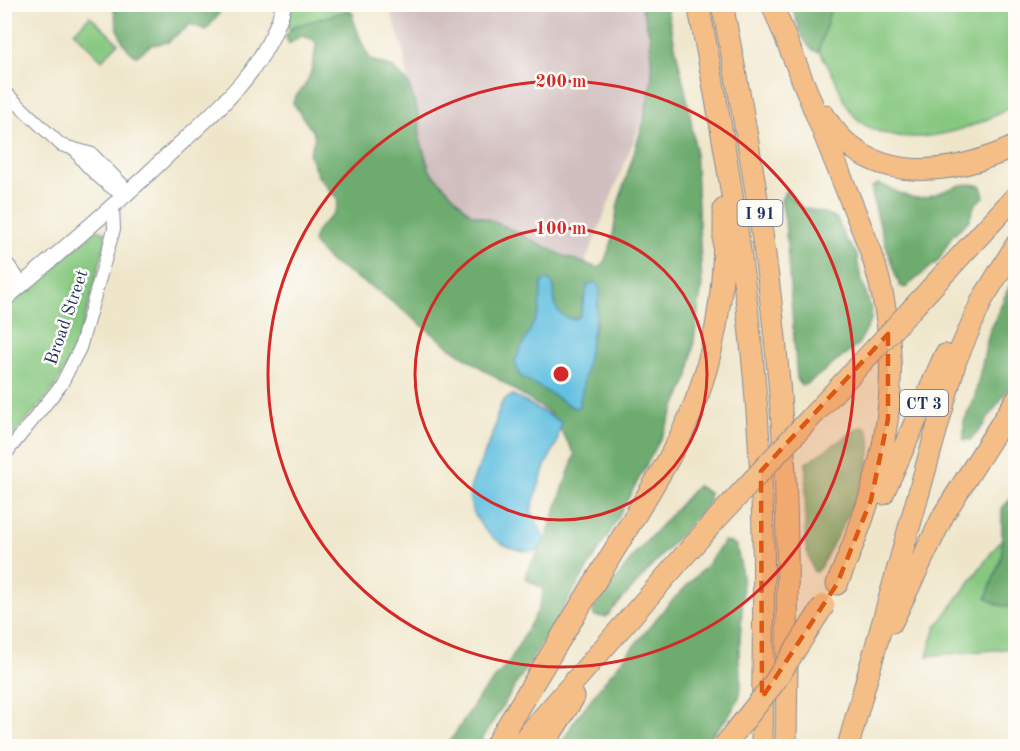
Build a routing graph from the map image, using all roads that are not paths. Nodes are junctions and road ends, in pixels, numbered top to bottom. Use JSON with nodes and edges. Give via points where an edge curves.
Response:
{"nodes":[{"id":1,"x":284,"y":4,"type":"edge"},
{"id":2,"x":698,"y":4,"type":"edge"},
{"id":3,"x":722,"y":4,"type":"edge"},
{"id":4,"x":772,"y":4,"type":"edge"},
{"id":5,"x":804,"y":80,"type":"junction"},
{"id":6,"x":4,"y":91,"type":"edge"},
{"id":7,"x":1016,"y":146,"type":"edge"},
{"id":8,"x":726,"y":154,"type":"junction"},
{"id":9,"x":126,"y":195,"type":"junction"},
{"id":10,"x":1016,"y":196,"type":"edge"},
{"id":11,"x":113,"y":207,"type":"junction"},
{"id":12,"x":1016,"y":226,"type":"edge"},
{"id":13,"x":1016,"y":244,"type":"edge"},
{"id":14,"x":4,"y":259,"type":"edge"},
{"id":15,"x":4,"y":276,"type":"edge"},
{"id":16,"x":20,"y":286,"type":"junction"},
{"id":17,"x":4,"y":300,"type":"edge"},
{"id":18,"x":1016,"y":400,"type":"edge"},
{"id":19,"x":4,"y":456,"type":"edge"},
{"id":20,"x":837,"y":584,"type":"junction"},
{"id":21,"x":610,"y":641,"type":"junction"},
{"id":22,"x":859,"y":704,"type":"junction"},
{"id":23,"x":495,"y":747,"type":"edge"},
{"id":24,"x":518,"y":747,"type":"edge"},
{"id":25,"x":543,"y":747,"type":"edge"},
{"id":26,"x":724,"y":747,"type":"edge"},
{"id":27,"x":762,"y":747,"type":"edge"},
{"id":28,"x":786,"y":747,"type":"edge"},
{"id":29,"x":848,"y":747,"type":"edge"}],
"edges":[{"from":1,"to":9,"type":"street","name":"Broad Street","via":[[268,45],[243,82]]},
{"from":2,"to":8,"type":"highway","number":"I 91"},
{"from":3,"to":28,"type":"highway","number":"I 91","via":[[759,204],[778,370],[787,522]]},
{"from":4,"to":5,"type":"highway"},
{"from":5,"to":7,"type":"highway","via":[[827,122],[839,135],[861,154],[884,165],[914,170],[949,168]]},
{"from":5,"to":20,"type":"highway","via":[[874,260],[889,342],[889,408],[879,469],[871,500]]},
{"from":6,"to":9,"type":"street","via":[[53,139],[78,152],[92,154],[122,184]]},
{"from":8,"to":23,"type":"highway","via":[[722,293],[695,403],[663,469]]},
{"from":8,"to":27,"type":"highway","number":"I 91","via":[[748,301],[760,461]]},
{"from":9,"to":11,"type":"street","name":"Broad Street"},
{"from":10,"to":21,"type":"highway","bridge":true,"via":[[711,525]]},
{"from":11,"to":16,"type":"street","name":"Broad Street"},
{"from":11,"to":19,"type":"street","name":"Broad Street","via":[[113,237],[80,348],[61,385]]},
{"from":12,"to":20,"type":"highway","number":"CT 3","via":[[963,317],[881,499]]},
{"from":13,"to":22,"type":"highway","via":[[982,300],[959,350]]},
{"from":14,"to":16,"type":"street"},
{"from":15,"to":16,"type":"street"},
{"from":16,"to":17,"type":"street","name":"Broad Street"},
{"from":18,"to":22,"type":"highway","via":[[924,552]]},
{"from":20,"to":26,"type":"highway","number":"CT 3","bridge":true,"via":[[774,683]]},
{"from":21,"to":24,"type":"highway"},
{"from":21,"to":25,"type":"highway"},
{"from":22,"to":29,"type":"highway"}]}
